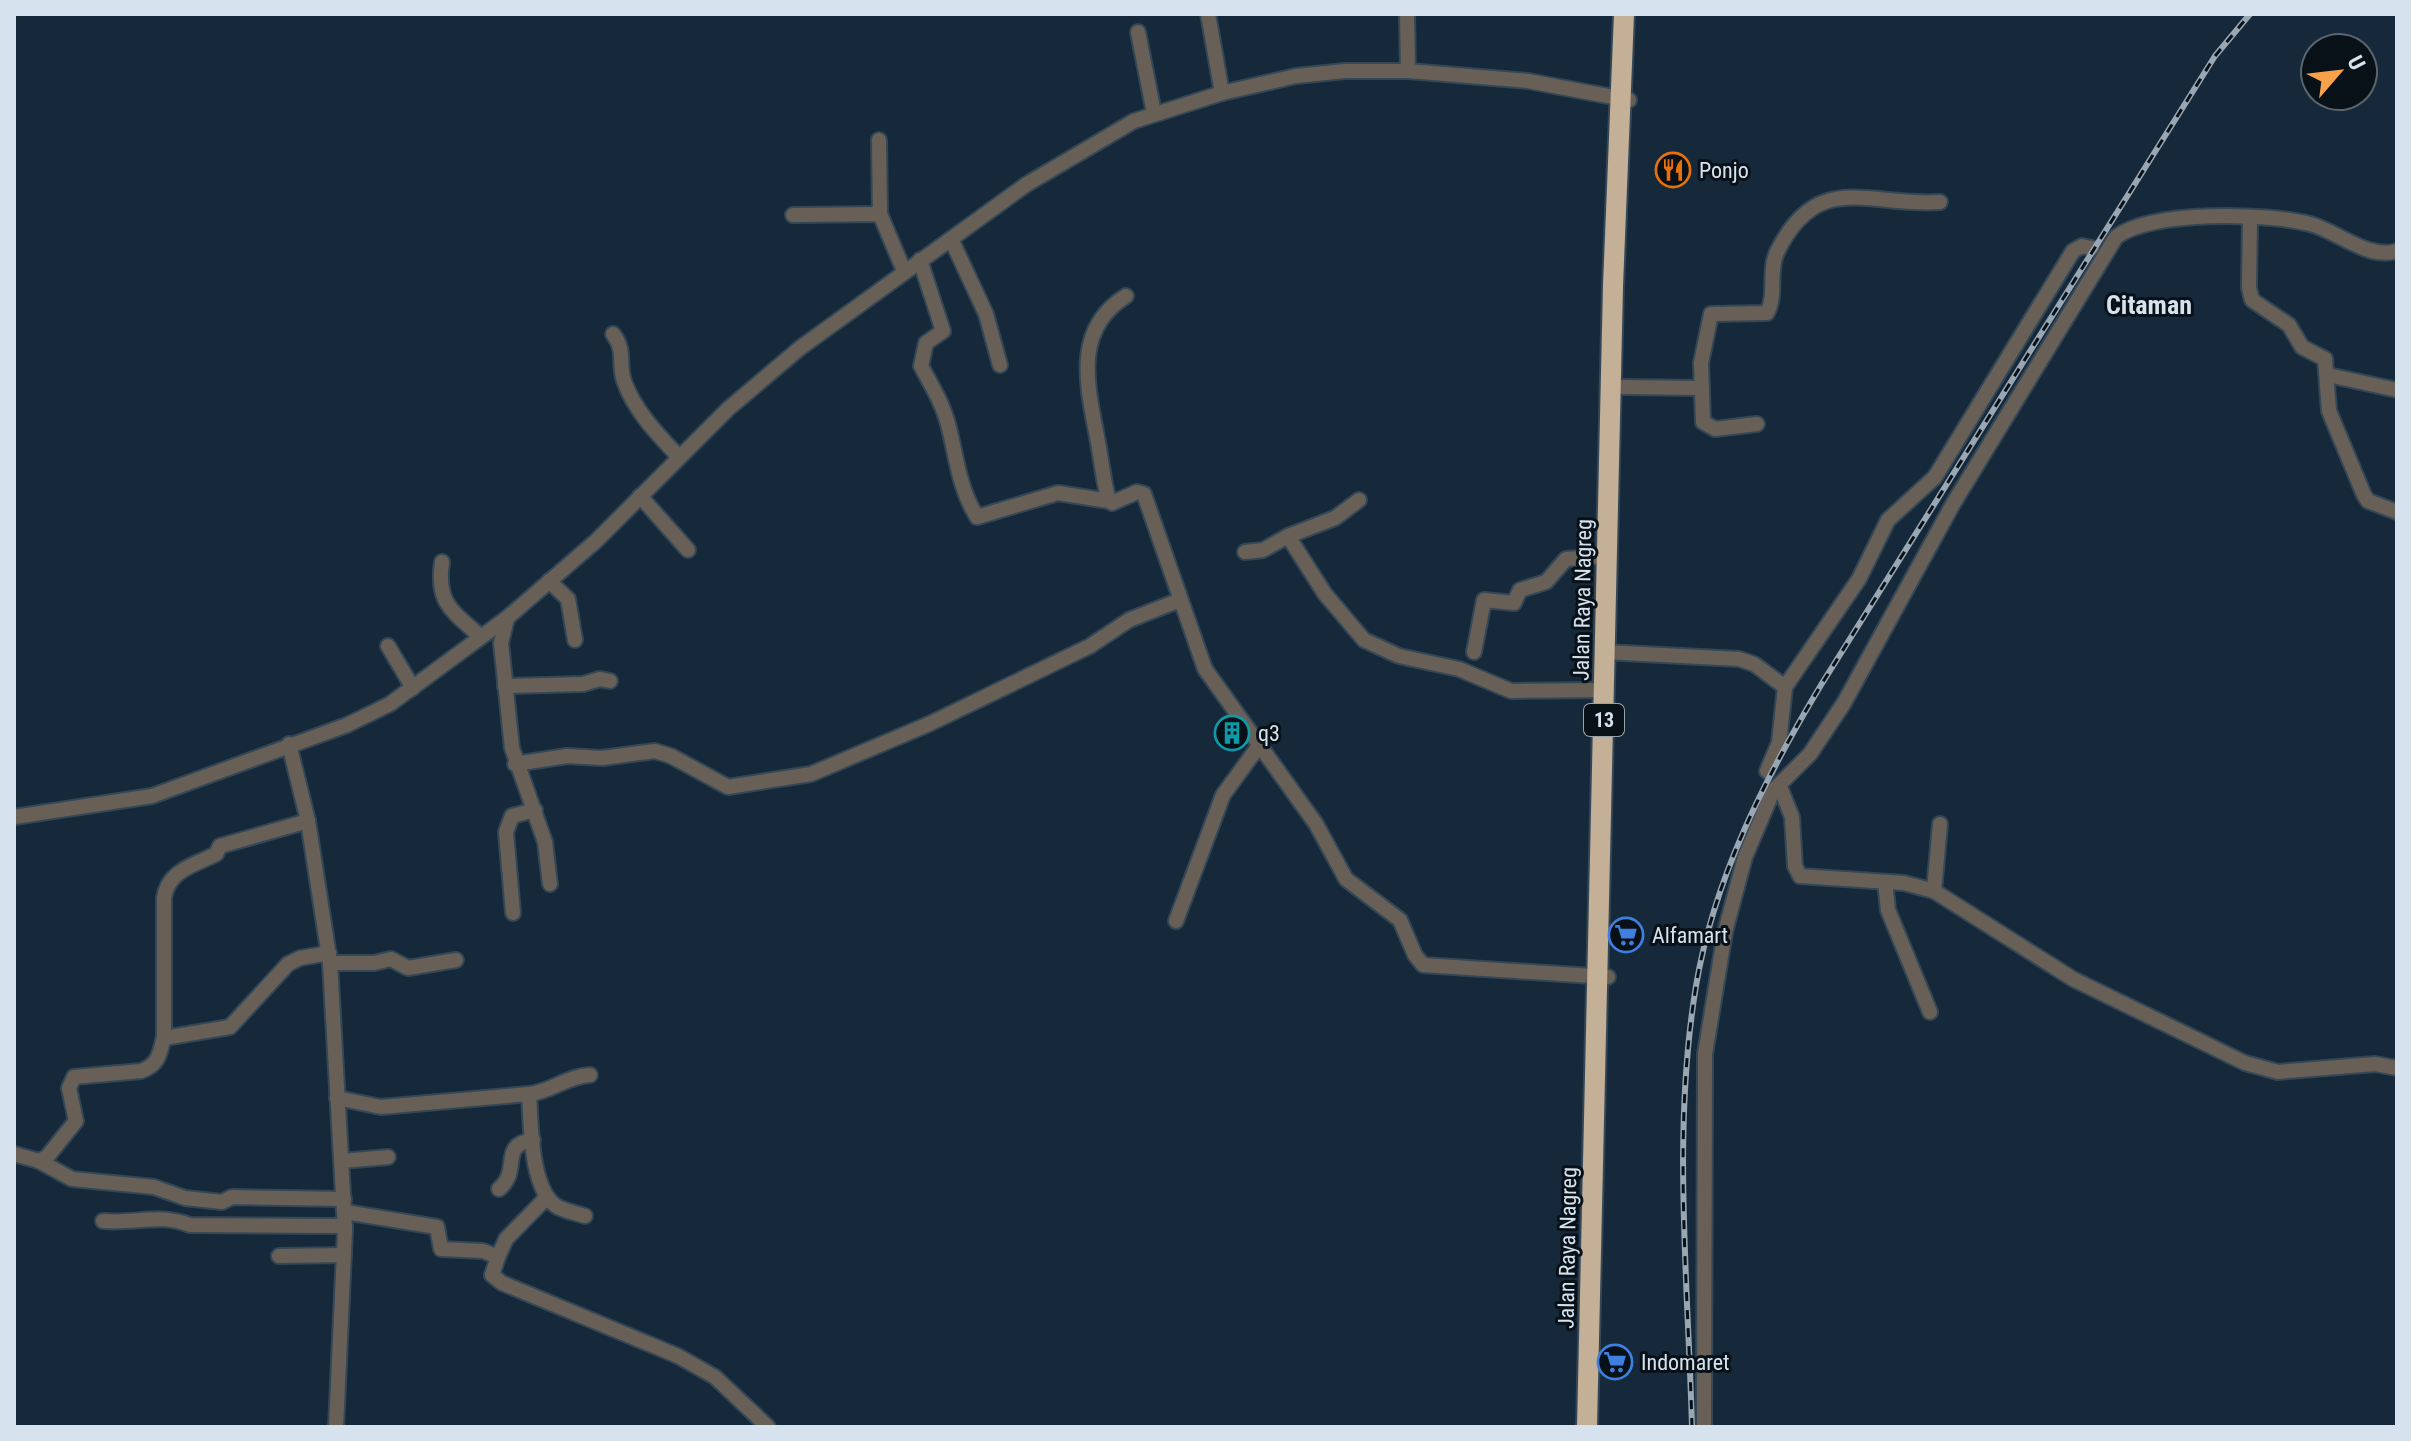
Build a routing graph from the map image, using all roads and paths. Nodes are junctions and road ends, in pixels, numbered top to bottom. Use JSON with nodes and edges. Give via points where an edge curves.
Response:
{"nodes":[{"id":1,"x":1208,"y":14,"type":"edge"},
{"id":2,"x":1407,"y":14,"type":"edge"},
{"id":3,"x":1624,"y":14,"type":"edge"},
{"id":4,"x":1635,"y":14,"type":"edge"},
{"id":5,"x":1138,"y":32,"type":"dead end"},
{"id":6,"x":1408,"y":71,"type":"junction"},
{"id":7,"x":1222,"y":93,"type":"junction"},
{"id":8,"x":1624,"y":99,"type":"junction"},
{"id":9,"x":1154,"y":113,"type":"junction"},
{"id":10,"x":879,"y":140,"type":"dead end"},
{"id":11,"x":1940,"y":202,"type":"dead end"},
{"id":12,"x":880,"y":214,"type":"junction"},
{"id":13,"x":793,"y":215,"type":"dead end"},
{"id":14,"x":2246,"y":217,"type":"junction"},
{"id":15,"x":951,"y":239,"type":"junction"},
{"id":16,"x":2103,"y":249,"type":"junction"},
{"id":17,"x":2397,"y":251,"type":"edge"},
{"id":18,"x":920,"y":260,"type":"junction"},
{"id":19,"x":904,"y":271,"type":"junction"},
{"id":20,"x":1126,"y":296,"type":"dead end"},
{"id":21,"x":613,"y":334,"type":"dead end"},
{"id":22,"x":1000,"y":365,"type":"dead end"},
{"id":23,"x":2328,"y":375,"type":"junction"},
{"id":24,"x":1621,"y":387,"type":"junction"},
{"id":25,"x":1699,"y":388,"type":"junction"},
{"id":26,"x":2397,"y":390,"type":"edge"},
{"id":27,"x":1757,"y":424,"type":"dead end"},
{"id":28,"x":679,"y":457,"type":"junction"},
{"id":29,"x":640,"y":496,"type":"junction"},
{"id":30,"x":1359,"y":500,"type":"dead end"},
{"id":31,"x":1109,"y":501,"type":"junction"},
{"id":32,"x":2397,"y":512,"type":"edge"},
{"id":33,"x":1288,"y":536,"type":"junction"},
{"id":34,"x":688,"y":550,"type":"dead end"},
{"id":35,"x":1245,"y":552,"type":"dead end"},
{"id":36,"x":1607,"y":556,"type":"junction"},
{"id":37,"x":442,"y":562,"type":"dead end"},
{"id":38,"x":549,"y":581,"type":"junction"},
{"id":39,"x":1180,"y":600,"type":"junction"},
{"id":40,"x":507,"y":618,"type":"junction"},
{"id":41,"x":480,"y":636,"type":"junction"},
{"id":42,"x":575,"y":640,"type":"dead end"},
{"id":43,"x":388,"y":646,"type":"dead end"},
{"id":44,"x":1474,"y":652,"type":"dead end"},
{"id":45,"x":1610,"y":652,"type":"junction"},
{"id":46,"x":610,"y":681,"type":"dead end"},
{"id":47,"x":505,"y":686,"type":"junction"},
{"id":48,"x":1785,"y":687,"type":"junction"},
{"id":49,"x":413,"y":688,"type":"junction"},
{"id":50,"x":1605,"y":690,"type":"junction"},
{"id":51,"x":1261,"y":743,"type":"junction"},
{"id":52,"x":289,"y":744,"type":"junction"},
{"id":53,"x":515,"y":764,"type":"junction"},
{"id":54,"x":1767,"y":771,"type":"dead end"},
{"id":55,"x":1780,"y":787,"type":"junction"},
{"id":56,"x":535,"y":810,"type":"junction"},
{"id":57,"x":14,"y":817,"type":"edge"},
{"id":58,"x":308,"y":821,"type":"junction"},
{"id":59,"x":1940,"y":824,"type":"dead end"},
{"id":60,"x":1885,"y":882,"type":"junction"},
{"id":61,"x":550,"y":884,"type":"dead end"},
{"id":62,"x":1934,"y":891,"type":"junction"},
{"id":63,"x":513,"y":913,"type":"dead end"},
{"id":64,"x":1176,"y":921,"type":"dead end"},
{"id":65,"x":329,"y":958,"type":"junction"},
{"id":66,"x":456,"y":960,"type":"dead end"},
{"id":67,"x":1602,"y":977,"type":"junction"},
{"id":68,"x":1930,"y":1012,"type":"dead end"},
{"id":69,"x":164,"y":1038,"type":"junction"},
{"id":70,"x":2396,"y":1066,"type":"edge"},
{"id":71,"x":590,"y":1075,"type":"dead end"},
{"id":72,"x":529,"y":1094,"type":"junction"},
{"id":73,"x":337,"y":1098,"type":"junction"},
{"id":74,"x":533,"y":1140,"type":"junction"},
{"id":75,"x":14,"y":1154,"type":"edge"},
{"id":76,"x":388,"y":1157,"type":"dead end"},
{"id":77,"x":39,"y":1161,"type":"junction"},
{"id":78,"x":342,"y":1161,"type":"junction"},
{"id":79,"x":499,"y":1189,"type":"dead end"},
{"id":80,"x":547,"y":1197,"type":"junction"},
{"id":81,"x":345,"y":1212,"type":"junction"},
{"id":82,"x":585,"y":1216,"type":"dead end"},
{"id":83,"x":103,"y":1221,"type":"dead end"},
{"id":84,"x":344,"y":1255,"type":"junction"},
{"id":85,"x":279,"y":1256,"type":"dead end"},
{"id":86,"x":498,"y":1257,"type":"junction"},
{"id":87,"x":336,"y":1427,"type":"edge"},
{"id":88,"x":768,"y":1427,"type":"edge"},
{"id":89,"x":1587,"y":1427,"type":"edge"},
{"id":90,"x":1599,"y":1427,"type":"edge"},
{"id":91,"x":1704,"y":1427,"type":"edge"}],
"edges":[{"from":1,"to":7,"type":"street"},
{"from":2,"to":6,"type":"street"},
{"from":3,"to":8,"type":"highway","name":"Jalan Raya Nagreg","number":"13"},
{"from":4,"to":8,"type":"highway","name":"Jalan Raya Nagreg","number":"13"},
{"from":5,"to":9,"type":"street"},
{"from":6,"to":7,"type":"street","via":[[1326,72]]},
{"from":6,"to":8,"type":"street","via":[[1528,81]]},
{"from":7,"to":9,"type":"street"},
{"from":8,"to":24,"type":"highway","name":"Jalan Raya Nagreg","number":"13"},
{"from":8,"to":36,"type":"highway","name":"Jalan Raya Nagreg","number":"13"},
{"from":9,"to":15,"type":"street","via":[[1047,171]]},
{"from":10,"to":12,"type":"street"},
{"from":11,"to":25,"type":"street","via":[[1842,198],[1808,208],[1776,255],[1768,311],[1711,314]]},
{"from":12,"to":13,"type":"street"},
{"from":12,"to":19,"type":"street"},
{"from":14,"to":16,"type":"street","via":[[2185,217],[2126,231]]},
{"from":14,"to":17,"type":"street","via":[[2312,224],[2359,245]]},
{"from":14,"to":23,"type":"street","via":[[2252,300],[2289,325],[2302,347],[2325,359]]},
{"from":15,"to":18,"type":"street"},
{"from":15,"to":22,"type":"street","via":[[986,314]]},
{"from":16,"to":48,"type":"street","via":[[2082,246],[2073,251],[1935,477],[1888,520],[1859,579]]},
{"from":16,"to":55,"type":"street","via":[[1844,703]]},
{"from":18,"to":19,"type":"street"},
{"from":18,"to":31,"type":"street","via":[[943,331],[926,343],[921,366],[948,422],[960,485],[977,517],[1058,493]]},
{"from":19,"to":28,"type":"street","via":[[780,364]]},
{"from":20,"to":31,"type":"street","via":[[1106,310],[1093,332],[1088,372],[1087,392]]},
{"from":21,"to":28,"type":"street","via":[[622,348],[623,379],[630,393],[653,430]]},
{"from":23,"to":26,"type":"street"},
{"from":23,"to":32,"type":"street","via":[[2329,411],[2364,495]]},
{"from":24,"to":25,"type":"street"},
{"from":24,"to":45,"type":"highway","name":"Jalan Raya Nagreg","number":"13"},
{"from":25,"to":27,"type":"street","via":[[1706,426]]},
{"from":28,"to":29,"type":"street"},
{"from":29,"to":34,"type":"street"},
{"from":29,"to":38,"type":"street"},
{"from":30,"to":33,"type":"street","via":[[1335,518]]},
{"from":31,"to":39,"type":"street","via":[[1144,494]]},
{"from":33,"to":35,"type":"street","via":[[1263,550]]},
{"from":33,"to":50,"type":"street","via":[[1325,594],[1355,632],[1373,644],[1399,656],[1459,669],[1511,691]]},
{"from":36,"to":44,"type":"street","via":[[1566,559],[1546,582],[1520,590],[1514,603],[1484,600]]},
{"from":36,"to":45,"type":"highway","name":"Jalan Raya Nagreg","number":"13"},
{"from":37,"to":41,"type":"street","via":[[441,595]]},
{"from":38,"to":40,"type":"street"},
{"from":38,"to":42,"type":"street","via":[[568,599]]},
{"from":39,"to":51,"type":"street","via":[[1205,669]]},
{"from":39,"to":53,"type":"street","via":[[1129,620],[1090,646],[929,724],[811,774],[728,787],[655,751]]},
{"from":40,"to":41,"type":"street"},
{"from":40,"to":47,"type":"street","via":[[501,637]]},
{"from":41,"to":49,"type":"street"},
{"from":43,"to":49,"type":"street"},
{"from":45,"to":48,"type":"street","via":[[1739,659]]},
{"from":45,"to":50,"type":"highway","name":"Jalan Raya Nagreg","number":"13"},
{"from":45,"to":67,"type":"highway","name":"Jalan Raya Nagreg","number":"13"},
{"from":46,"to":47,"type":"street"},
{"from":47,"to":53,"type":"street"},
{"from":48,"to":54,"type":"street","via":[[1779,743]]},
{"from":49,"to":52,"type":"street","via":[[356,721]]},
{"from":50,"to":67,"type":"highway","name":"Jalan Raya Nagreg","number":"13"},
{"from":51,"to":64,"type":"street","via":[[1223,795]]},
{"from":51,"to":67,"type":"street","via":[[1346,879],[1400,920],[1423,965]]},
{"from":52,"to":57,"type":"street","via":[[152,796]]},
{"from":52,"to":58,"type":"street"},
{"from":53,"to":56,"type":"street"},
{"from":55,"to":60,"type":"street","via":[[1792,817],[1800,876]]},
{"from":55,"to":91,"type":"street","via":[[1773,791],[1744,864],[1725,932],[1705,1054]]},
{"from":56,"to":61,"type":"street"},
{"from":56,"to":63,"type":"street","via":[[512,816],[506,832]]},
{"from":58,"to":65,"type":"street"},
{"from":58,"to":69,"type":"street","via":[[220,846],[216,854],[170,881],[164,898]]},
{"from":59,"to":62,"type":"street"},
{"from":60,"to":62,"type":"street"},
{"from":60,"to":68,"type":"street","via":[[1888,910]]},
{"from":62,"to":70,"type":"street","via":[[2073,979],[2245,1063],[2278,1072]]},
{"from":65,"to":66,"type":"street","via":[[374,963],[391,959],[408,968]]},
{"from":65,"to":69,"type":"street","via":[[300,958],[288,964],[230,1027]]},
{"from":65,"to":73,"type":"street"},
{"from":67,"to":89,"type":"highway","name":"Jalan Raya Nagreg","number":"13"},
{"from":67,"to":90,"type":"highway","name":"Jalan Raya Nagreg","number":"13"},
{"from":69,"to":77,"type":"street","via":[[150,1068],[74,1077],[69,1088],[76,1121]]},
{"from":71,"to":72,"type":"street"},
{"from":72,"to":73,"type":"street","via":[[381,1107]]},
{"from":72,"to":74,"type":"street"},
{"from":73,"to":78,"type":"street"},
{"from":74,"to":79,"type":"street","via":[[513,1148],[511,1171]]},
{"from":74,"to":80,"type":"street","via":[[539,1182]]},
{"from":75,"to":77,"type":"street"},
{"from":76,"to":78,"type":"street"},
{"from":77,"to":81,"type":"street","via":[[72,1179],[154,1187],[185,1198],[222,1202],[232,1197]]},
{"from":78,"to":81,"type":"street"},
{"from":80,"to":82,"type":"street","via":[[558,1208]]},
{"from":80,"to":86,"type":"street","via":[[506,1239]]},
{"from":81,"to":83,"type":"street","via":[[190,1225],[168,1217]]},
{"from":81,"to":84,"type":"street"},
{"from":81,"to":86,"type":"street","via":[[437,1227],[441,1249]]},
{"from":84,"to":85,"type":"street"},
{"from":84,"to":87,"type":"street"},
{"from":86,"to":88,"type":"street","via":[[492,1275],[502,1283],[678,1356],[715,1377]]}]}
